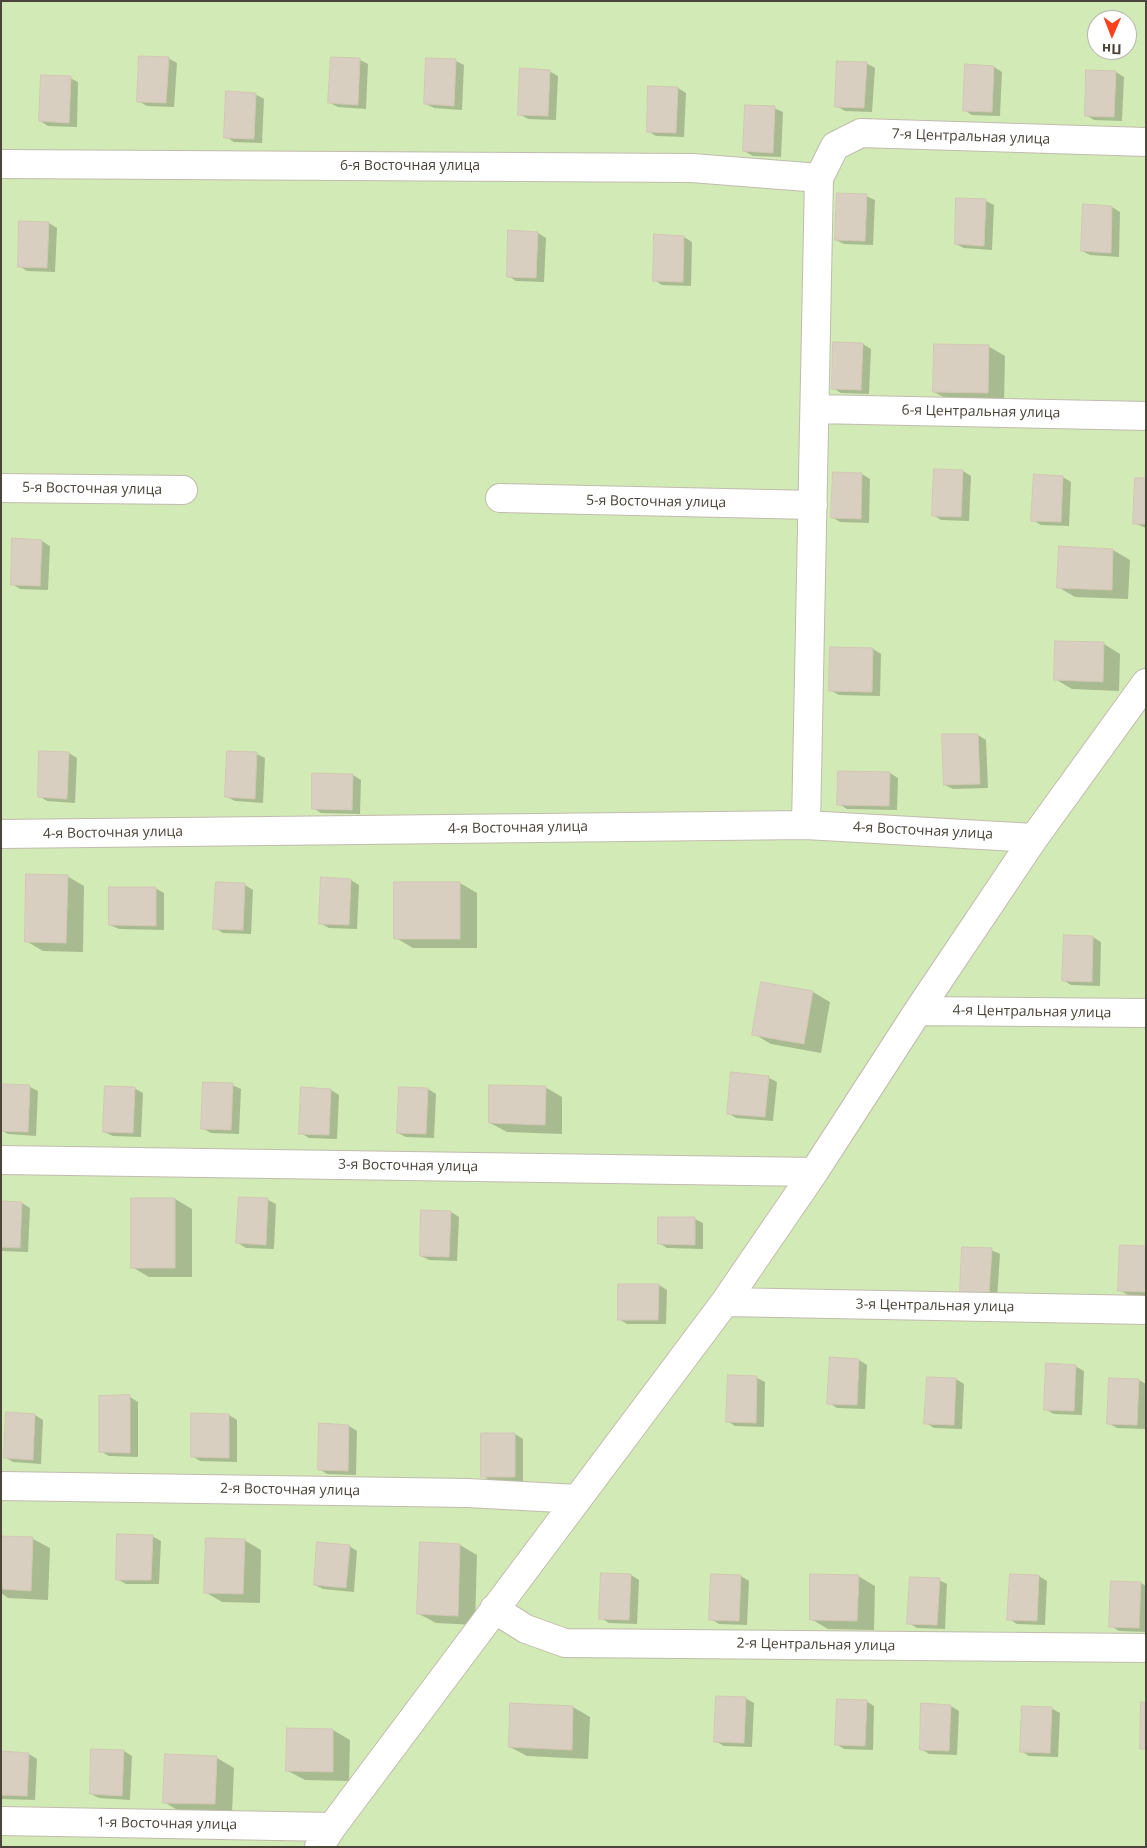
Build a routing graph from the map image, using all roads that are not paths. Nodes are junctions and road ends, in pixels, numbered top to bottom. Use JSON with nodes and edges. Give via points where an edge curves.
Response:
{"nodes":[{"id":1,"x":1146,"y":142,"type":"edge"},
{"id":2,"x":1,"y":164,"type":"edge"},
{"id":3,"x":819,"y":178,"type":"junction"},
{"id":4,"x":815,"y":409,"type":"junction"},
{"id":5,"x":1146,"y":416,"type":"edge"},
{"id":6,"x":1,"y":488,"type":"edge"},
{"id":7,"x":183,"y":490,"type":"dead end"},
{"id":8,"x":500,"y":498,"type":"dead end"},
{"id":9,"x":813,"y":505,"type":"junction"},
{"id":10,"x":1146,"y":683,"type":"edge"},
{"id":11,"x":806,"y":824,"type":"junction"},
{"id":12,"x":1,"y":834,"type":"edge"},
{"id":13,"x":1034,"y":838,"type":"junction"},
{"id":14,"x":918,"y":1011,"type":"junction"},
{"id":15,"x":1146,"y":1013,"type":"edge"},
{"id":16,"x":1,"y":1160,"type":"edge"},
{"id":17,"x":814,"y":1172,"type":"junction"},
{"id":18,"x":725,"y":1302,"type":"junction"},
{"id":19,"x":1146,"y":1310,"type":"edge"},
{"id":20,"x":1,"y":1486,"type":"edge"},
{"id":21,"x":578,"y":1499,"type":"junction"},
{"id":22,"x":494,"y":1610,"type":"junction"},
{"id":23,"x":1146,"y":1648,"type":"edge"},
{"id":24,"x":1,"y":1821,"type":"edge"},
{"id":25,"x":326,"y":1837,"type":"edge"}],
"edges":[{"from":1,"to":3,"type":"street","name":"7-я Центральная улица","via":[[861,133],[835,146]]},
{"from":2,"to":3,"type":"street","name":"6-я Восточная улица","via":[[692,168]]},
{"from":3,"to":4,"type":"street"},
{"from":4,"to":5,"type":"street","name":"6-я Центральная улица"},
{"from":4,"to":9,"type":"street"},
{"from":6,"to":7,"type":"street","name":"5-я Восточная улица"},
{"from":8,"to":9,"type":"street","name":"5-я Восточная улица"},
{"from":9,"to":11,"type":"street"},
{"from":10,"to":13,"type":"street"},
{"from":11,"to":12,"type":"street","name":"4-я Восточная улица"},
{"from":11,"to":13,"type":"street","name":"4-я Восточная улица"},
{"from":13,"to":14,"type":"street"},
{"from":14,"to":15,"type":"street","name":"4-я Центральная улица"},
{"from":14,"to":17,"type":"street"},
{"from":16,"to":17,"type":"street","name":"3-я Восточная улица"},
{"from":17,"to":18,"type":"street"},
{"from":18,"to":19,"type":"street","name":"3-я Центральная улица"},
{"from":18,"to":21,"type":"street"},
{"from":20,"to":21,"type":"street","name":"2-я Восточная улица","via":[[468,1493]]},
{"from":21,"to":22,"type":"street"},
{"from":22,"to":23,"type":"street","name":"2-я Центральная улица","via":[[526,1629],[565,1643]]},
{"from":22,"to":25,"type":"street"},
{"from":24,"to":25,"type":"street","name":"1-я Восточная улица"}]}
